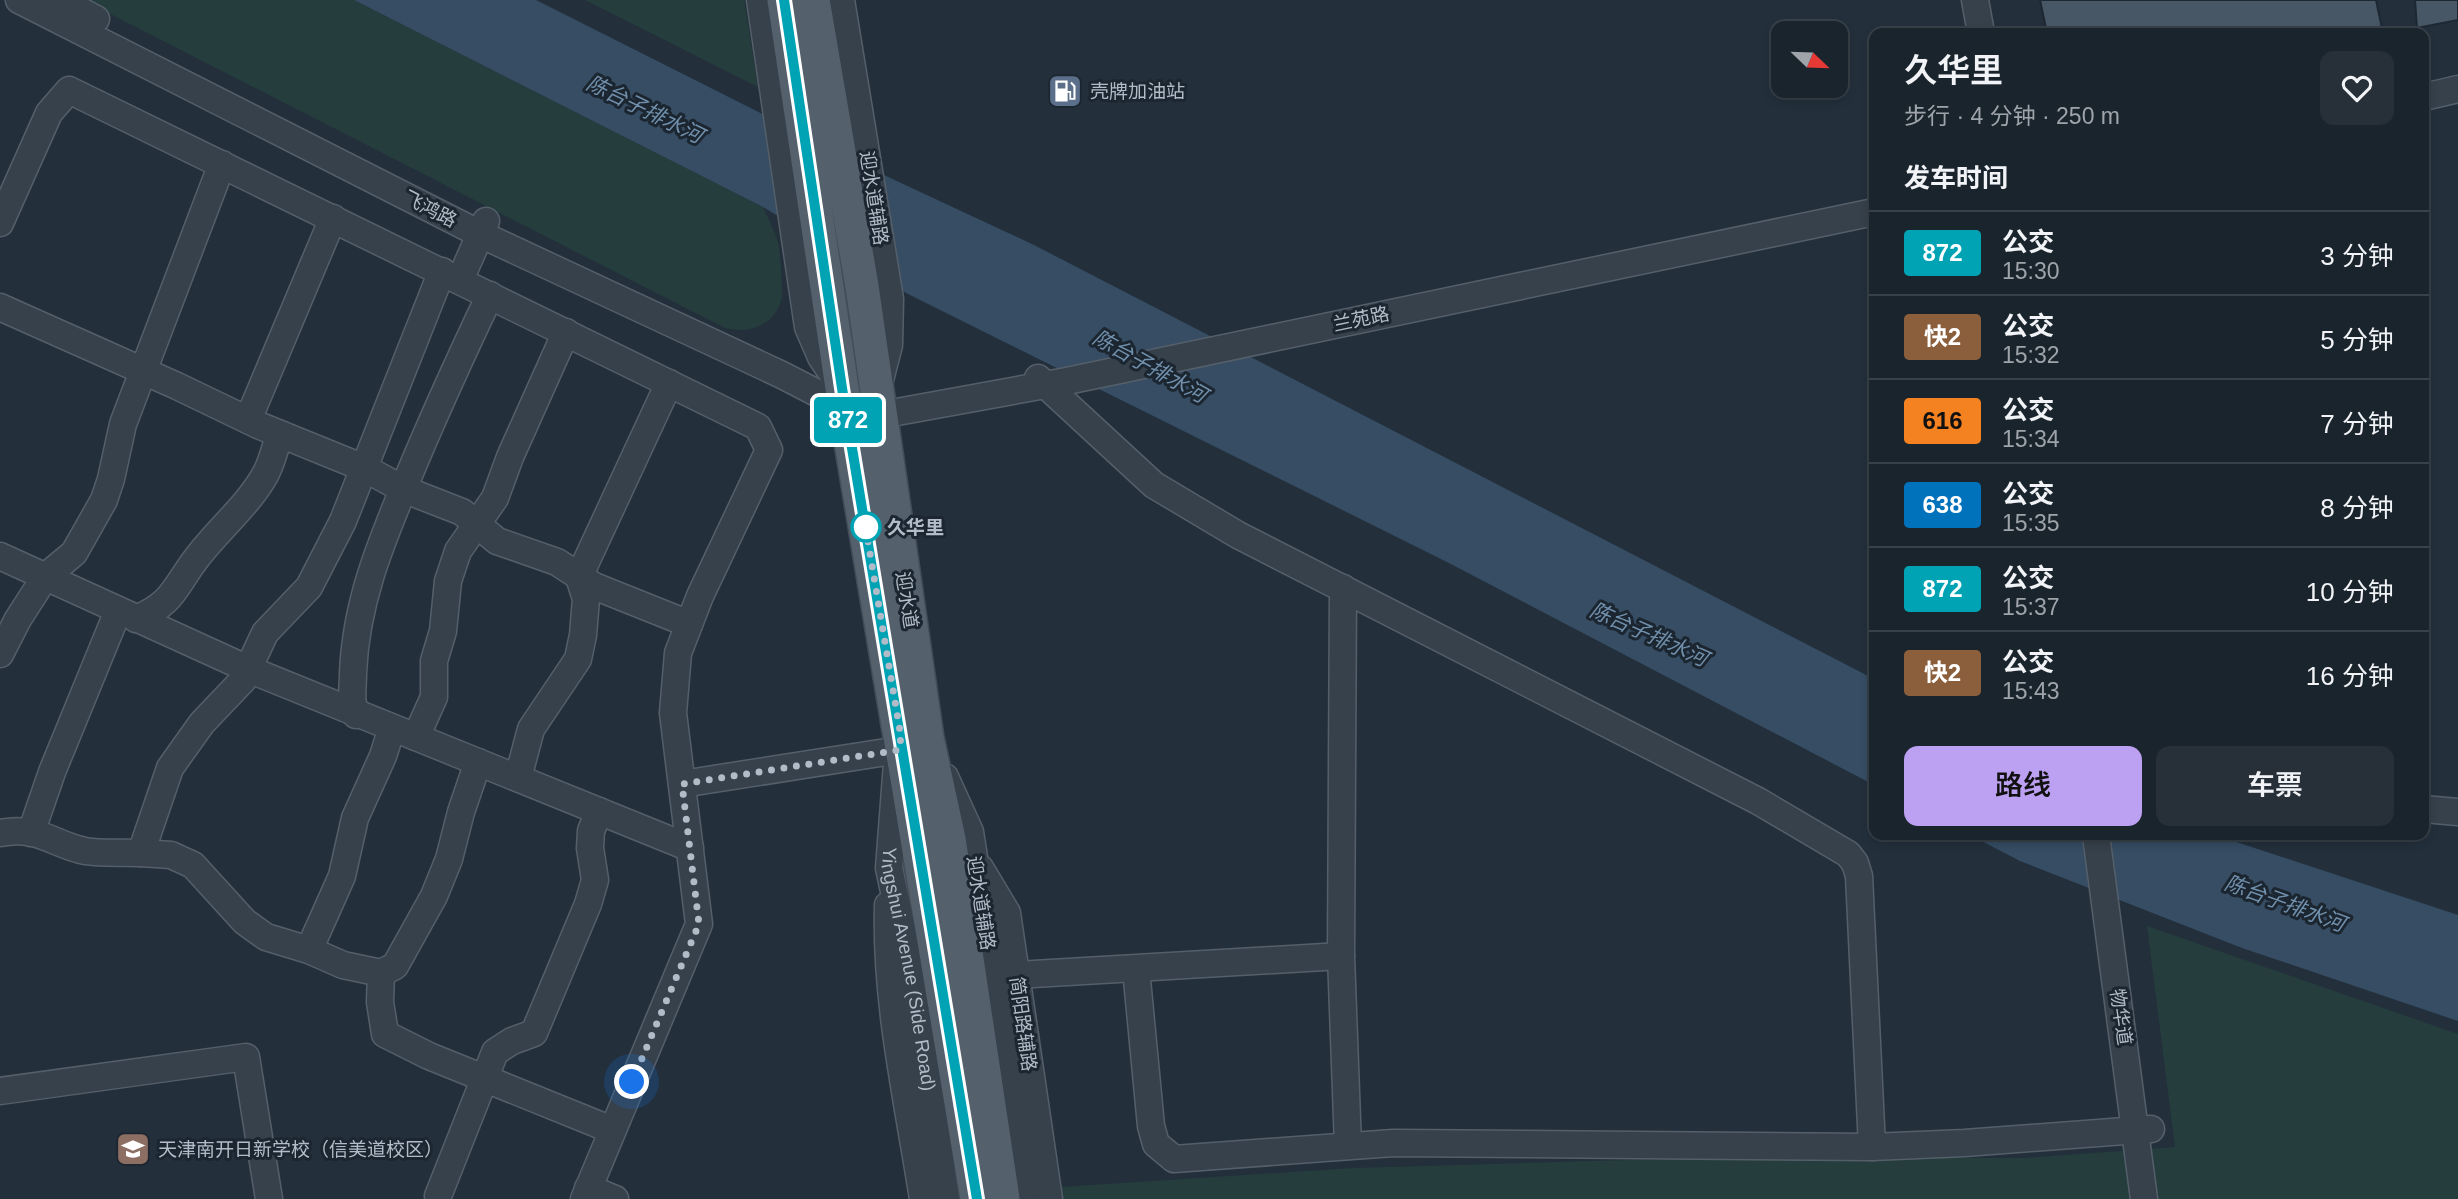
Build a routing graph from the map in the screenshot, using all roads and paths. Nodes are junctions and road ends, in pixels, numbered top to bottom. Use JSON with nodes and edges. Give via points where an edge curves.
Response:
{"nodes":[{"id":1,"x":19,"y":0,"type":"edge"},
{"id":2,"x":60,"y":0,"type":"edge"},
{"id":3,"x":760,"y":0,"type":"edge"},
{"id":4,"x":783,"y":0,"type":"edge"},
{"id":5,"x":813,"y":0,"type":"edge"},
{"id":6,"x":841,"y":0,"type":"edge"},
{"id":7,"x":1961,"y":0,"type":"edge"},
{"id":8,"x":1975,"y":0,"type":"edge"},
{"id":9,"x":1965,"y":28,"type":"edge"},
{"id":10,"x":1980,"y":28,"type":"edge"},
{"id":11,"x":2458,"y":81,"type":"edge"},
{"id":12,"x":2429,"y":87,"type":"edge"},
{"id":13,"x":2458,"y":89,"type":"edge"},
{"id":14,"x":2429,"y":96,"type":"edge"},
{"id":15,"x":789,"y":117,"type":"junction"},
{"id":16,"x":849,"y":135,"type":"junction"},
{"id":17,"x":222,"y":164,"type":"junction"},
{"id":18,"x":1869,"y":204,"type":"edge"},
{"id":19,"x":1869,"y":213,"type":"edge"},
{"id":20,"x":333,"y":218,"type":"junction"},
{"id":21,"x":0,"y":223,"type":"edge"},
{"id":22,"x":483,"y":227,"type":"junction"},
{"id":23,"x":451,"y":275,"type":"junction"},
{"id":24,"x":490,"y":295,"type":"junction"},
{"id":25,"x":0,"y":307,"type":"edge"},
{"id":26,"x":566,"y":332,"type":"junction"},
{"id":27,"x":1238,"y":340,"type":"junction"},
{"id":28,"x":143,"y":370,"type":"junction"},
{"id":29,"x":1050,"y":379,"type":"junction"},
{"id":30,"x":669,"y":383,"type":"junction"},
{"id":31,"x":861,"y":401,"type":"junction"},
{"id":32,"x":248,"y":421,"type":"junction"},
{"id":33,"x":280,"y":434,"type":"junction"},
{"id":34,"x":364,"y":468,"type":"junction"},
{"id":35,"x":403,"y":489,"type":"junction"},
{"id":36,"x":478,"y":524,"type":"junction"},
{"id":37,"x":0,"y":556,"type":"edge"},
{"id":38,"x":45,"y":577,"type":"junction"},
{"id":39,"x":579,"y":577,"type":"junction"},
{"id":40,"x":1343,"y":588,"type":"junction"},
{"id":41,"x":127,"y":615,"type":"junction"},
{"id":42,"x":689,"y":624,"type":"junction"},
{"id":43,"x":0,"y":654,"type":"edge"},
{"id":44,"x":248,"y":669,"type":"junction"},
{"id":45,"x":356,"y":715,"type":"junction"},
{"id":46,"x":392,"y":728,"type":"junction"},
{"id":47,"x":416,"y":737,"type":"junction"},
{"id":48,"x":909,"y":742,"type":"junction"},
{"id":49,"x":478,"y":762,"type":"junction"},
{"id":50,"x":518,"y":778,"type":"junction"},
{"id":51,"x":682,"y":784,"type":"junction"},
{"id":52,"x":2429,"y":799,"type":"edge"},
{"id":53,"x":2458,"y":802,"type":"edge"},
{"id":54,"x":2429,"y":809,"type":"edge"},
{"id":55,"x":599,"y":811,"type":"junction"},
{"id":56,"x":2458,"y":812,"type":"edge"},
{"id":57,"x":0,"y":833,"type":"edge"},
{"id":58,"x":31,"y":833,"type":"junction"},
{"id":59,"x":2097,"y":840,"type":"edge"},
{"id":60,"x":2112,"y":840,"type":"edge"},
{"id":61,"x":690,"y":848,"type":"junction"},
{"id":62,"x":141,"y":853,"type":"junction"},
{"id":63,"x":974,"y":858,"type":"junction"},
{"id":64,"x":889,"y":868,"type":"junction"},
{"id":65,"x":2115,"y":918,"type":"junction"},
{"id":66,"x":309,"y":950,"type":"junction"},
{"id":67,"x":1341,"y":956,"type":"junction"},
{"id":68,"x":1136,"y":969,"type":"junction"},
{"id":69,"x":381,"y":973,"type":"junction"},
{"id":70,"x":1016,"y":975,"type":"junction"},
{"id":71,"x":486,"y":1079,"type":"junction"},
{"id":72,"x":0,"y":1091,"type":"edge"},
{"id":73,"x":2144,"y":1129,"type":"junction"},
{"id":74,"x":612,"y":1130,"type":"junction"},
{"id":75,"x":1348,"y":1146,"type":"junction"},
{"id":76,"x":1872,"y":1147,"type":"junction"},
{"id":77,"x":586,"y":1194,"type":"edge"},
{"id":78,"x":438,"y":1196,"type":"dead end"},
{"id":79,"x":269,"y":1199,"type":"edge"},
{"id":80,"x":615,"y":1199,"type":"edge"},
{"id":81,"x":923,"y":1199,"type":"edge"},
{"id":82,"x":946,"y":1199,"type":"edge"},
{"id":83,"x":977,"y":1199,"type":"edge"},
{"id":84,"x":1003,"y":1199,"type":"edge"},
{"id":85,"x":1028,"y":1199,"type":"edge"},
{"id":86,"x":1049,"y":1199,"type":"edge"},
{"id":87,"x":2144,"y":1199,"type":"edge"},
{"id":88,"x":2160,"y":1199,"type":"edge"}],
"edges":[{"from":1,"to":22,"type":"street","name":"飞鸿路"},
{"from":2,"to":22,"type":"street","name":"飞鸿路"},
{"from":3,"to":15,"type":"street"},
{"from":4,"to":15,"type":"main road","name":"迎水道"},
{"from":5,"to":16,"type":"main road","name":"迎水道"},
{"from":6,"to":16,"type":"street","name":"迎水道辅路"},
{"from":7,"to":9,"type":"street"},
{"from":8,"to":10,"type":"street"},
{"from":11,"to":12,"type":"street"},
{"from":13,"to":14,"type":"street"},
{"from":15,"to":31,"type":"main road","name":"迎水道","via":[[812,265]]},
{"from":16,"to":31,"type":"main road","name":"迎水道","via":[[876,289]]},
{"from":17,"to":20,"type":"street"},
{"from":17,"to":21,"type":"street","via":[[69,90],[49,113]]},
{"from":17,"to":28,"type":"street"},
{"from":18,"to":27,"type":"street","name":"兰苑路"},
{"from":19,"to":27,"type":"street","name":"兰苑路"},
{"from":20,"to":23,"type":"street"},
{"from":20,"to":32,"type":"street"},
{"from":22,"to":23,"type":"street"},
{"from":22,"to":31,"type":"street","name":"飞鸿路"},
{"from":23,"to":24,"type":"street"},
{"from":23,"to":34,"type":"street"},
{"from":24,"to":26,"type":"street"},
{"from":24,"to":35,"type":"street"},
{"from":25,"to":28,"type":"street"},
{"from":26,"to":30,"type":"street"},
{"from":26,"to":36,"type":"street","via":[[495,498]]},
{"from":27,"to":29,"type":"street","name":"兰苑路"},
{"from":28,"to":32,"type":"street"},
{"from":28,"to":38,"type":"street","via":[[123,424],[104,500],[74,553]]},
{"from":29,"to":31,"type":"street","name":"兰苑路","via":[[950,404]]},
{"from":29,"to":40,"type":"street","via":[[1154,485],[1238,535]]},
{"from":30,"to":39,"type":"street"},
{"from":30,"to":42,"type":"street","via":[[758,427],[769,450]]},
{"from":31,"to":48,"type":"main road","name":"迎水道"},
{"from":32,"to":33,"type":"street"},
{"from":33,"to":34,"type":"street"},
{"from":33,"to":41,"type":"street","via":[[266,474],[198,555],[170,598],[153,612]]},
{"from":34,"to":35,"type":"street"},
{"from":34,"to":44,"type":"street","via":[[309,587],[265,632]]},
{"from":35,"to":36,"type":"street","via":[[462,512]]},
{"from":35,"to":45,"type":"street","via":[[361,605],[354,640],[352,705]]},
{"from":36,"to":39,"type":"street","via":[[497,541],[557,562]]},
{"from":36,"to":47,"type":"street","via":[[458,551],[448,581],[443,631],[434,661],[434,697]]},
{"from":37,"to":38,"type":"street"},
{"from":38,"to":41,"type":"street"},
{"from":38,"to":43,"type":"street"},
{"from":39,"to":42,"type":"street"},
{"from":39,"to":50,"type":"street","via":[[586,599],[578,659],[531,729]]},
{"from":40,"to":67,"type":"street"},
{"from":40,"to":76,"type":"street","via":[[1758,801],[1849,853],[1859,876]]},
{"from":41,"to":44,"type":"street"},
{"from":41,"to":58,"type":"street","via":[[52,772]]},
{"from":42,"to":51,"type":"street","via":[[678,653],[673,713]]},
{"from":44,"to":45,"type":"street"},
{"from":44,"to":62,"type":"street","via":[[170,768]]},
{"from":45,"to":46,"type":"street"},
{"from":46,"to":47,"type":"street"},
{"from":46,"to":66,"type":"street","via":[[355,818],[342,876]]},
{"from":47,"to":49,"type":"street"},
{"from":48,"to":51,"type":"street"},
{"from":48,"to":63,"type":"street","name":"迎水道辅路","via":[[970,832]]},
{"from":48,"to":64,"type":"street","name":"Yingshui Avenue (Side Road)"},
{"from":48,"to":83,"type":"main road","name":"迎水道"},
{"from":48,"to":84,"type":"main road","name":"迎水道","via":[[949,839]]},
{"from":49,"to":50,"type":"street"},
{"from":49,"to":69,"type":"street","via":[[434,896],[395,966]]},
{"from":50,"to":55,"type":"street"},
{"from":51,"to":61,"type":"street"},
{"from":52,"to":53,"type":"street"},
{"from":54,"to":56,"type":"street"},
{"from":55,"to":61,"type":"street"},
{"from":55,"to":71,"type":"street","via":[[591,831],[592,892],[542,1015],[534,1033],[495,1052]]},
{"from":57,"to":58,"type":"street"},
{"from":58,"to":62,"type":"street","via":[[85,851]]},
{"from":59,"to":65,"type":"street","name":"物华道"},
{"from":60,"to":65,"type":"street","name":"物华道"},
{"from":61,"to":74,"type":"street","via":[[699,924]]},
{"from":62,"to":66,"type":"street","via":[[172,855],[193,865],[245,922],[266,937]]},
{"from":63,"to":70,"type":"street","name":"简阳路辅路","via":[[1007,913]]},
{"from":63,"to":85,"type":"street","name":"迎水道辅路"},
{"from":64,"to":81,"type":"street","via":[[890,988]]},
{"from":64,"to":82,"type":"street","name":"Yingshui Avenue (Side Road)","via":[[914,981]]},
{"from":65,"to":73,"type":"street","name":"物华道"},
{"from":66,"to":69,"type":"street","via":[[343,965]]},
{"from":67,"to":68,"type":"street"},
{"from":67,"to":75,"type":"street"},
{"from":68,"to":70,"type":"street"},
{"from":68,"to":75,"type":"street","via":[[1156,1144],[1174,1159]]},
{"from":69,"to":71,"type":"street","via":[[385,1034]]},
{"from":70,"to":86,"type":"street","name":"简阳路辅路"},
{"from":71,"to":74,"type":"street"},
{"from":71,"to":78,"type":"street"},
{"from":72,"to":79,"type":"street","via":[[246,1057]]},
{"from":73,"to":76,"type":"street"},
{"from":73,"to":87,"type":"street","name":"物华道"},
{"from":73,"to":88,"type":"street","name":"物华道"},
{"from":74,"to":77,"type":"street"},
{"from":75,"to":76,"type":"street"},
{"from":77,"to":80,"type":"street"}]}
